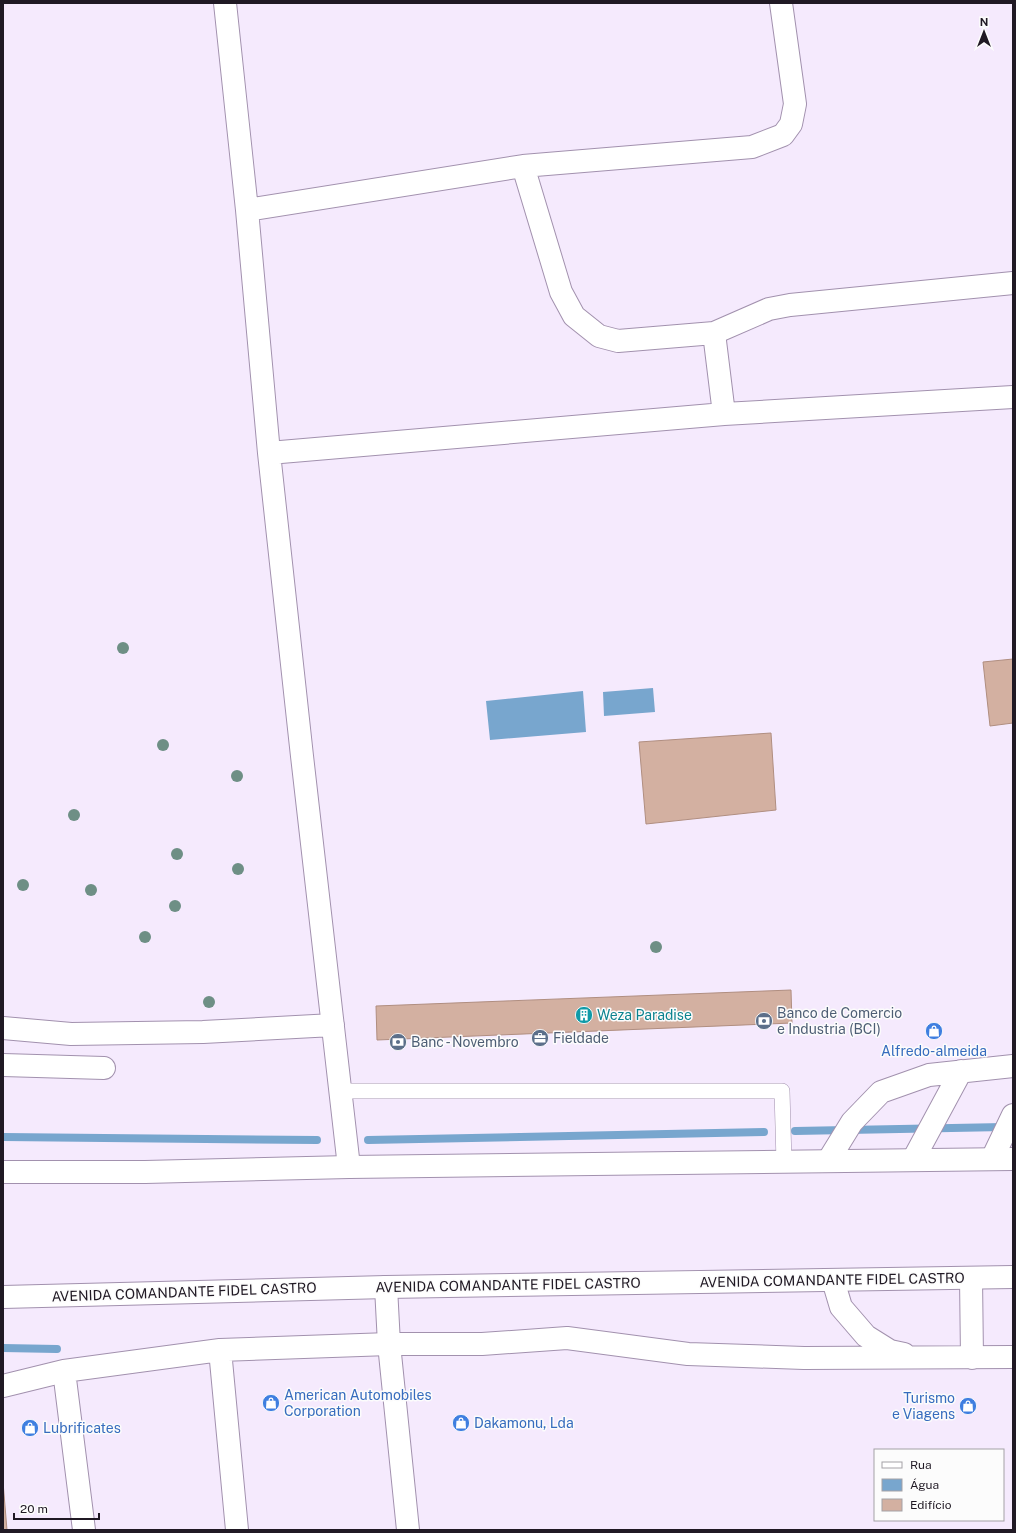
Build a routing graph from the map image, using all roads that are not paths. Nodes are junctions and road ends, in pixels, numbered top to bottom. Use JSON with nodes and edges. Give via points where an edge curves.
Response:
{"nodes":[{"id":1,"x":225,"y":3,"type":"edge"},
{"id":2,"x":781,"y":3,"type":"edge"},
{"id":3,"x":523,"y":166,"type":"junction"},
{"id":4,"x":247,"y":210,"type":"junction"},
{"id":5,"x":1013,"y":283,"type":"edge"},
{"id":6,"x":714,"y":333,"type":"junction"},
{"id":7,"x":1013,"y":398,"type":"edge"},
{"id":8,"x":724,"y":414,"type":"junction"},
{"id":9,"x":269,"y":453,"type":"junction"},
{"id":10,"x":333,"y":1025,"type":"junction"},
{"id":11,"x":3,"y":1028,"type":"edge"},
{"id":12,"x":3,"y":1066,"type":"edge"},
{"id":13,"x":1013,"y":1066,"type":"edge"},
{"id":14,"x":104,"y":1068,"type":"dead end"},
{"id":15,"x":961,"y":1071,"type":"junction"},
{"id":16,"x":341,"y":1091,"type":"junction"},
{"id":17,"x":1013,"y":1115,"type":"edge"},
{"id":18,"x":1013,"y":1159,"type":"edge"},
{"id":19,"x":913,"y":1160,"type":"junction"},
{"id":20,"x":992,"y":1160,"type":"junction"},
{"id":21,"x":828,"y":1161,"type":"junction"},
{"id":22,"x":784,"y":1162,"type":"junction"},
{"id":23,"x":349,"y":1167,"type":"junction"},
{"id":24,"x":3,"y":1172,"type":"edge"},
{"id":25,"x":1013,"y":1277,"type":"edge"},
{"id":26,"x":971,"y":1278,"type":"junction"},
{"id":27,"x":833,"y":1280,"type":"junction"},
{"id":28,"x":386,"y":1287,"type":"junction"},
{"id":29,"x":3,"y":1297,"type":"edge"},
{"id":30,"x":389,"y":1344,"type":"junction"},
{"id":31,"x":220,"y":1350,"type":"junction"},
{"id":32,"x":1013,"y":1357,"type":"edge"},
{"id":33,"x":921,"y":1358,"type":"junction"},
{"id":34,"x":972,"y":1358,"type":"junction"},
{"id":35,"x":64,"y":1371,"type":"junction"},
{"id":36,"x":3,"y":1386,"type":"edge"},
{"id":37,"x":84,"y":1530,"type":"edge"},
{"id":38,"x":237,"y":1530,"type":"edge"},
{"id":39,"x":408,"y":1530,"type":"edge"}],
"edges":[{"from":1,"to":4,"type":"main road"},
{"from":2,"to":3,"type":"main road","via":[[795,104],[792,124],[783,135],[752,147]]},
{"from":3,"to":4,"type":"main road"},
{"from":3,"to":6,"type":"main road","via":[[561,292],[574,316],[585,327],[599,336],[618,341]]},
{"from":4,"to":9,"type":"main road"},
{"from":5,"to":6,"type":"main road","via":[[769,309]]},
{"from":6,"to":8,"type":"main road"},
{"from":7,"to":8,"type":"main road"},
{"from":8,"to":9,"type":"main road"},
{"from":9,"to":10,"type":"main road"},
{"from":10,"to":11,"type":"main road","via":[[203,1032],[71,1034]]},
{"from":10,"to":16,"type":"main road"},
{"from":12,"to":14,"type":"main road"},
{"from":13,"to":15,"type":"main road"},
{"from":15,"to":19,"type":"main road"},
{"from":15,"to":21,"type":"main road","via":[[929,1074],[881,1092],[852,1122]]},
{"from":16,"to":22,"type":"lane","via":[[782,1091]]},
{"from":16,"to":23,"type":"main road"},
{"from":17,"to":20,"type":"main road"},
{"from":18,"to":20,"type":"main road"},
{"from":19,"to":20,"type":"main road"},
{"from":19,"to":21,"type":"main road"},
{"from":21,"to":22,"type":"main road"},
{"from":22,"to":23,"type":"main road"},
{"from":23,"to":24,"type":"main road","via":[[145,1172]]},
{"from":25,"to":26,"type":"main road","name":"AVENIDA COMANDANTE FIDEL CASTRO"},
{"from":26,"to":27,"type":"main road","name":"AVENIDA COMANDANTE FIDEL CASTRO"},
{"from":26,"to":34,"type":"main road"},
{"from":27,"to":28,"type":"main road","name":"AVENIDA COMANDANTE FIDEL CASTRO"},
{"from":27,"to":33,"type":"main road","via":[[841,1307],[866,1336],[890,1351]]},
{"from":28,"to":29,"type":"main road","name":"AVENIDA COMANDANTE FIDEL CASTRO"},
{"from":28,"to":30,"type":"main road"},
{"from":30,"to":31,"type":"main road"},
{"from":30,"to":33,"type":"main road","via":[[482,1344],[567,1338],[688,1354],[804,1358]]},
{"from":30,"to":39,"type":"main road"},
{"from":31,"to":35,"type":"main road"},
{"from":31,"to":38,"type":"main road"},
{"from":32,"to":34,"type":"main road"},
{"from":33,"to":34,"type":"main road"},
{"from":35,"to":36,"type":"main road"},
{"from":35,"to":37,"type":"main road"}]}
